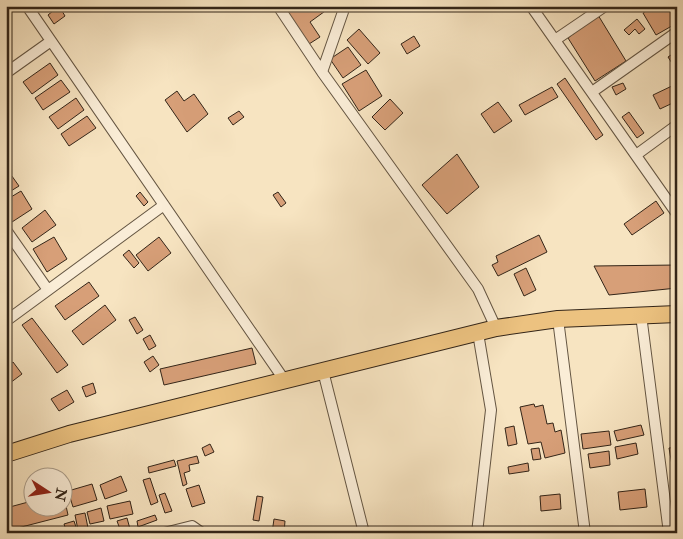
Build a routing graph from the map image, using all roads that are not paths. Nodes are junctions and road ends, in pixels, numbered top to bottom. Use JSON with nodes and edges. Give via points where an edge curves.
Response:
{"nodes":[{"id":1,"x":27,"y":6,"type":"edge"},
{"id":2,"x":278,"y":6,"type":"edge"},
{"id":3,"x":345,"y":6,"type":"edge"},
{"id":4,"x":531,"y":6,"type":"edge"},
{"id":5,"x":604,"y":6,"type":"edge"},
{"id":6,"x":677,"y":32,"type":"edge"},
{"id":7,"x":555,"y":40,"type":"junction"},
{"id":8,"x":51,"y":41,"type":"junction"},
{"id":9,"x":322,"y":72,"type":"junction"},
{"id":10,"x":6,"y":73,"type":"edge"},
{"id":11,"x":592,"y":92,"type":"junction"},
{"id":12,"x":677,"y":125,"type":"edge"},
{"id":13,"x":636,"y":155,"type":"junction"},
{"id":14,"x":164,"y":205,"type":"junction"},
{"id":15,"x":677,"y":214,"type":"edge"},
{"id":16,"x":6,"y":230,"type":"edge"},
{"id":17,"x":48,"y":290,"type":"junction"},
{"id":18,"x":677,"y":314,"type":"edge"},
{"id":19,"x":640,"y":315,"type":"junction"},
{"id":20,"x":558,"y":319,"type":"junction"},
{"id":21,"x":6,"y":321,"type":"edge"},
{"id":22,"x":496,"y":328,"type":"junction"},
{"id":23,"x":478,"y":332,"type":"junction"},
{"id":24,"x":323,"y":371,"type":"junction"},
{"id":25,"x":286,"y":381,"type":"junction"},
{"id":26,"x":6,"y":454,"type":"edge"},
{"id":27,"x":164,"y":533,"type":"edge"},
{"id":28,"x":202,"y":533,"type":"edge"},
{"id":29,"x":364,"y":533,"type":"edge"},
{"id":30,"x":477,"y":533,"type":"edge"},
{"id":31,"x":585,"y":533,"type":"edge"},
{"id":32,"x":670,"y":533,"type":"edge"}],
"edges":[{"from":1,"to":8,"type":"street"},
{"from":2,"to":9,"type":"street"},
{"from":3,"to":9,"type":"street"},
{"from":4,"to":7,"type":"street"},
{"from":5,"to":7,"type":"street"},
{"from":6,"to":11,"type":"street"},
{"from":7,"to":11,"type":"street"},
{"from":8,"to":10,"type":"street"},
{"from":8,"to":14,"type":"street"},
{"from":9,"to":22,"type":"street","via":[[478,289]]},
{"from":11,"to":13,"type":"street"},
{"from":12,"to":13,"type":"street"},
{"from":13,"to":15,"type":"street"},
{"from":14,"to":17,"type":"street"},
{"from":14,"to":25,"type":"street"},
{"from":16,"to":17,"type":"street"},
{"from":17,"to":21,"type":"street"},
{"from":18,"to":19,"type":"main road"},
{"from":19,"to":20,"type":"main road"},
{"from":19,"to":32,"type":"street"},
{"from":20,"to":22,"type":"main road"},
{"from":20,"to":31,"type":"street"},
{"from":22,"to":23,"type":"main road"},
{"from":23,"to":24,"type":"main road"},
{"from":23,"to":30,"type":"street","via":[[491,410]]},
{"from":24,"to":25,"type":"main road"},
{"from":24,"to":29,"type":"street"},
{"from":25,"to":26,"type":"main road","via":[[69,434]]},
{"from":27,"to":28,"type":"street","via":[[192,526]]}]}
